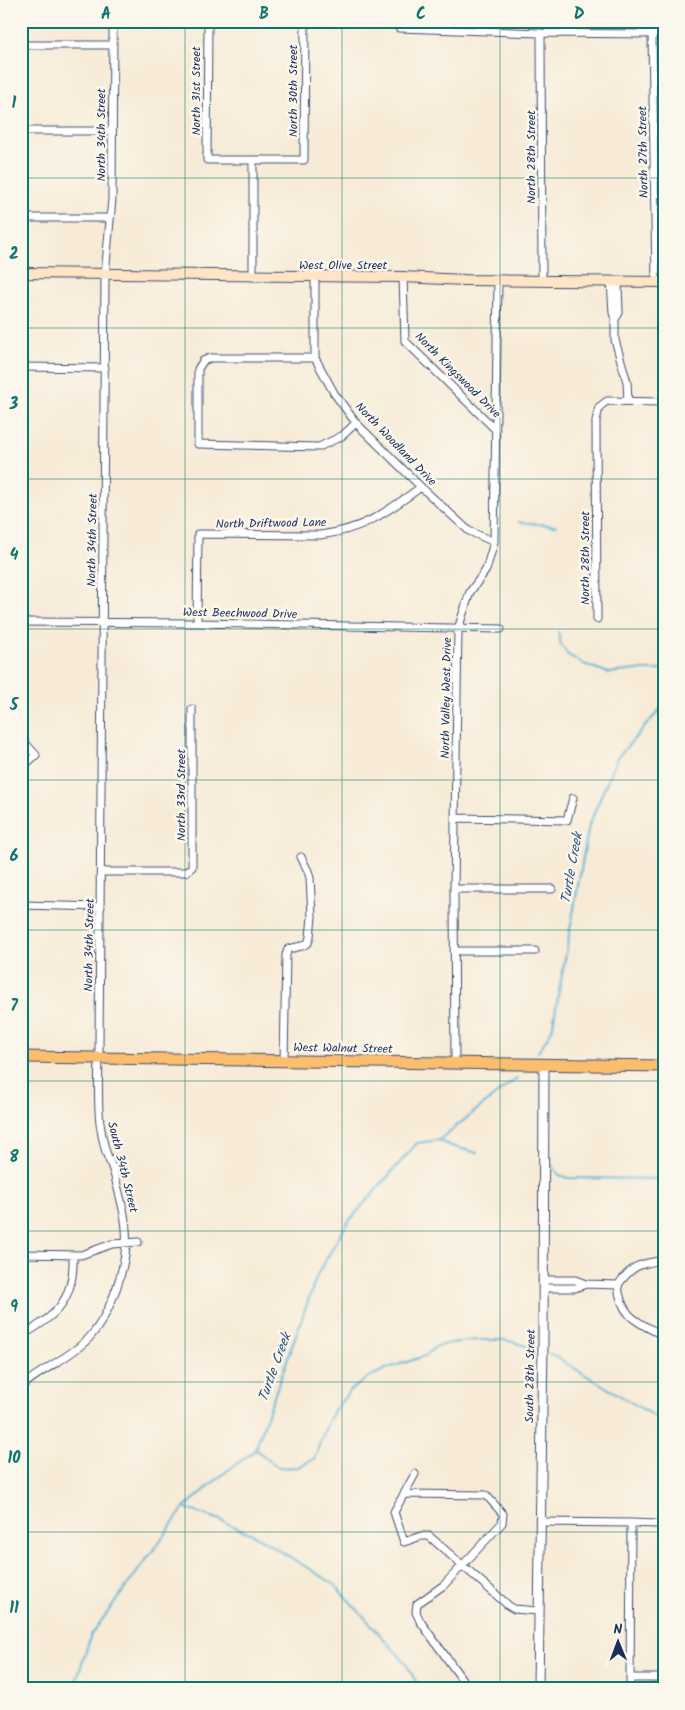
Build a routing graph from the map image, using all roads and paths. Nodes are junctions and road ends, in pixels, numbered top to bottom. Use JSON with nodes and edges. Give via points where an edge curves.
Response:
{"nodes":[{"id":1,"x":113,"y":21,"type":"edge"},
{"id":2,"x":208,"y":21,"type":"edge"},
{"id":3,"x":305,"y":21,"type":"edge"},
{"id":4,"x":399,"y":24,"type":"edge"},
{"id":5,"x":664,"y":31,"type":"edge"},
{"id":6,"x":541,"y":33,"type":"junction"},
{"id":7,"x":652,"y":34,"type":"junction"},
{"id":8,"x":21,"y":45,"type":"edge"},
{"id":9,"x":112,"y":46,"type":"junction"},
{"id":10,"x":21,"y":131,"type":"edge"},
{"id":11,"x":112,"y":131,"type":"junction"},
{"id":12,"x":253,"y":161,"type":"junction"},
{"id":13,"x":21,"y":218,"type":"edge"},
{"id":14,"x":110,"y":218,"type":"junction"},
{"id":15,"x":21,"y":273,"type":"edge"},
{"id":16,"x":105,"y":275,"type":"junction"},
{"id":17,"x":254,"y":276,"type":"junction"},
{"id":18,"x":315,"y":277,"type":"junction"},
{"id":19,"x":403,"y":277,"type":"junction"},
{"id":20,"x":498,"y":280,"type":"junction"},
{"id":21,"x":542,"y":281,"type":"junction"},
{"id":22,"x":615,"y":282,"type":"junction"},
{"id":23,"x":660,"y":282,"type":"edge"},
{"id":24,"x":315,"y":358,"type":"junction"},
{"id":25,"x":21,"y":367,"type":"edge"},
{"id":26,"x":104,"y":368,"type":"junction"},
{"id":27,"x":628,"y":401,"type":"junction"},
{"id":28,"x":664,"y":402,"type":"edge"},
{"id":29,"x":356,"y":423,"type":"junction"},
{"id":30,"x":495,"y":429,"type":"junction"},
{"id":31,"x":421,"y":487,"type":"junction"},
{"id":32,"x":494,"y":542,"type":"junction"},
{"id":33,"x":597,"y":619,"type":"dead end"},
{"id":34,"x":21,"y":622,"type":"edge"},
{"id":35,"x":102,"y":623,"type":"junction"},
{"id":36,"x":197,"y":623,"type":"junction"},
{"id":37,"x":458,"y":629,"type":"junction"},
{"id":38,"x":501,"y":629,"type":"dead end"},
{"id":39,"x":192,"y":709,"type":"dead end"},
{"id":40,"x":21,"y":739,"type":"edge"},
{"id":41,"x":21,"y":768,"type":"edge"},
{"id":42,"x":573,"y":798,"type":"dead end"},
{"id":43,"x":455,"y":818,"type":"junction"},
{"id":44,"x":301,"y":856,"type":"dead end"},
{"id":45,"x":101,"y":872,"type":"junction"},
{"id":46,"x":454,"y":889,"type":"junction"},
{"id":47,"x":552,"y":889,"type":"dead end"},
{"id":48,"x":21,"y":905,"type":"edge"},
{"id":49,"x":101,"y":907,"type":"junction"},
{"id":50,"x":535,"y":950,"type":"dead end"},
{"id":51,"x":454,"y":951,"type":"junction"},
{"id":52,"x":21,"y":1057,"type":"edge"},
{"id":53,"x":99,"y":1059,"type":"junction"},
{"id":54,"x":284,"y":1061,"type":"junction"},
{"id":55,"x":455,"y":1064,"type":"junction"},
{"id":56,"x":544,"y":1064,"type":"junction"},
{"id":57,"x":664,"y":1066,"type":"edge"},
{"id":58,"x":126,"y":1242,"type":"junction"},
{"id":59,"x":138,"y":1242,"type":"dead end"},
{"id":60,"x":21,"y":1254,"type":"edge"},
{"id":61,"x":73,"y":1255,"type":"junction"},
{"id":62,"x":664,"y":1260,"type":"edge"},
{"id":63,"x":544,"y":1284,"type":"junction"},
{"id":64,"x":618,"y":1285,"type":"junction"},
{"id":65,"x":21,"y":1336,"type":"edge"},
{"id":66,"x":664,"y":1336,"type":"edge"},
{"id":67,"x":21,"y":1387,"type":"edge"},
{"id":68,"x":415,"y":1474,"type":"dead end"},
{"id":69,"x":404,"y":1494,"type":"junction"},
{"id":70,"x":540,"y":1522,"type":"junction"},
{"id":71,"x":631,"y":1523,"type":"junction"},
{"id":72,"x":664,"y":1526,"type":"edge"},
{"id":73,"x":464,"y":1565,"type":"junction"},
{"id":74,"x":538,"y":1611,"type":"junction"},
{"id":75,"x":630,"y":1678,"type":"junction"},
{"id":76,"x":664,"y":1678,"type":"edge"},
{"id":77,"x":469,"y":1689,"type":"edge"},
{"id":78,"x":538,"y":1689,"type":"edge"},
{"id":79,"x":630,"y":1689,"type":"edge"}],
"edges":[{"from":1,"to":9,"type":"street","name":"North 34th Street"},
{"from":2,"to":12,"type":"street","name":"North 31st Street","via":[[207,160]]},
{"from":3,"to":12,"type":"street","name":"North 30th Street","via":[[304,160]]},
{"from":4,"to":6,"type":"street"},
{"from":5,"to":7,"type":"street"},
{"from":6,"to":7,"type":"street"},
{"from":6,"to":21,"type":"street","name":"North 28th Street"},
{"from":7,"to":23,"type":"street","name":"North 27th Street"},
{"from":8,"to":9,"type":"street"},
{"from":9,"to":11,"type":"street","name":"North 34th Street"},
{"from":10,"to":11,"type":"street"},
{"from":11,"to":14,"type":"street","name":"North 34th Street"},
{"from":12,"to":17,"type":"street"},
{"from":13,"to":14,"type":"street"},
{"from":14,"to":16,"type":"street","name":"North 34th Street"},
{"from":15,"to":16,"type":"main road","name":"West Olive Street"},
{"from":16,"to":17,"type":"main road","name":"West Olive Street"},
{"from":16,"to":26,"type":"street","name":"North 34th Street"},
{"from":17,"to":18,"type":"main road","name":"West Olive Street"},
{"from":18,"to":19,"type":"main road","name":"West Olive Street"},
{"from":18,"to":24,"type":"street","name":"North Woodland Drive"},
{"from":19,"to":20,"type":"main road","name":"West Olive Street"},
{"from":19,"to":30,"type":"street","name":"North Kingswood Drive","via":[[405,341]]},
{"from":20,"to":21,"type":"main road","name":"West Olive Street"},
{"from":20,"to":30,"type":"street","name":"North Valley West Drive"},
{"from":21,"to":22,"type":"main road","name":"West Olive Street"},
{"from":22,"to":23,"type":"main road","name":"West Olive Street"},
{"from":22,"to":27,"type":"street","via":[[612,313]]},
{"from":24,"to":29,"type":"street","name":"North Woodland Drive"},
{"from":24,"to":29,"type":"street","via":[[210,358],[203,361],[198,369],[198,444],[319,447],[342,436]]},
{"from":25,"to":26,"type":"street"},
{"from":26,"to":35,"type":"street","name":"North 34th Street"},
{"from":27,"to":28,"type":"street"},
{"from":27,"to":33,"type":"street","name":"North 28th Street","via":[[607,402],[599,407],[596,421]]},
{"from":29,"to":31,"type":"street","name":"North Woodland Drive"},
{"from":30,"to":32,"type":"street","name":"North Valley West Drive"},
{"from":31,"to":32,"type":"street","name":"North Woodland Drive","via":[[469,531]]},
{"from":31,"to":36,"type":"street","name":"North Driftwood Lane","via":[[388,511],[359,526],[338,532],[320,535],[198,534]]},
{"from":32,"to":37,"type":"street","name":"North Valley West Drive","via":[[486,570],[470,592]]},
{"from":34,"to":35,"type":"street","name":"West Beechwood Drive"},
{"from":35,"to":36,"type":"street","name":"West Beechwood Drive"},
{"from":35,"to":45,"type":"street","name":"North 34th Street"},
{"from":36,"to":37,"type":"street","name":"West Beechwood Drive"},
{"from":37,"to":38,"type":"street","name":"West Beechwood Drive"},
{"from":37,"to":43,"type":"street","name":"North Valley West Drive"},
{"from":39,"to":45,"type":"street","name":"North 33rd Street","via":[[192,867],[186,872]]},
{"from":40,"to":41,"type":"street","via":[[36,755]]},
{"from":42,"to":43,"type":"street","via":[[567,820]]},
{"from":43,"to":46,"type":"street","name":"North Valley West Drive"},
{"from":44,"to":54,"type":"street","via":[[310,878],[311,928],[308,943],[288,949],[286,955]]},
{"from":45,"to":49,"type":"street","name":"North 34th Street"},
{"from":46,"to":47,"type":"street"},
{"from":46,"to":51,"type":"street","name":"North Valley West Drive"},
{"from":48,"to":49,"type":"street"},
{"from":49,"to":53,"type":"street","name":"North 34th Street"},
{"from":50,"to":51,"type":"street"},
{"from":51,"to":55,"type":"street","name":"North Valley West Drive"},
{"from":52,"to":53,"type":"main road","name":"West Walnut Street"},
{"from":53,"to":54,"type":"main road","name":"West Walnut Street"},
{"from":53,"to":58,"type":"street","name":"South 34th Street","via":[[100,1121],[105,1149],[115,1175]]},
{"from":54,"to":55,"type":"main road","name":"West Walnut Street"},
{"from":55,"to":56,"type":"main road","name":"West Walnut Street"},
{"from":56,"to":57,"type":"main road","name":"West Walnut Street"},
{"from":56,"to":63,"type":"street","name":"South 28th Street"},
{"from":58,"to":59,"type":"street"},
{"from":58,"to":61,"type":"street"},
{"from":58,"to":67,"type":"street","name":"South 34th Street","via":[[119,1283],[99,1325],[74,1351]]},
{"from":60,"to":61,"type":"street"},
{"from":61,"to":65,"type":"street","via":[[74,1272],[63,1304],[42,1324]]},
{"from":62,"to":64,"type":"street","via":[[638,1264]]},
{"from":63,"to":64,"type":"street","via":[[575,1288],[586,1284]]},
{"from":63,"to":70,"type":"street","name":"South 28th Street"},
{"from":64,"to":66,"type":"street","via":[[626,1313]]},
{"from":68,"to":69,"type":"street"},
{"from":69,"to":73,"type":"street","via":[[394,1512],[404,1542],[429,1536]]},
{"from":69,"to":73,"type":"street","via":[[486,1495],[501,1511],[502,1523]]},
{"from":70,"to":71,"type":"street"},
{"from":70,"to":74,"type":"street","name":"South 28th Street"},
{"from":71,"to":72,"type":"street"},
{"from":71,"to":75,"type":"street"},
{"from":73,"to":74,"type":"street","via":[[514,1609]]},
{"from":73,"to":77,"type":"street","via":[[444,1585],[417,1604],[416,1612]]},
{"from":74,"to":78,"type":"street","name":"South 28th Street"},
{"from":75,"to":76,"type":"street"},
{"from":75,"to":79,"type":"street"}]}
